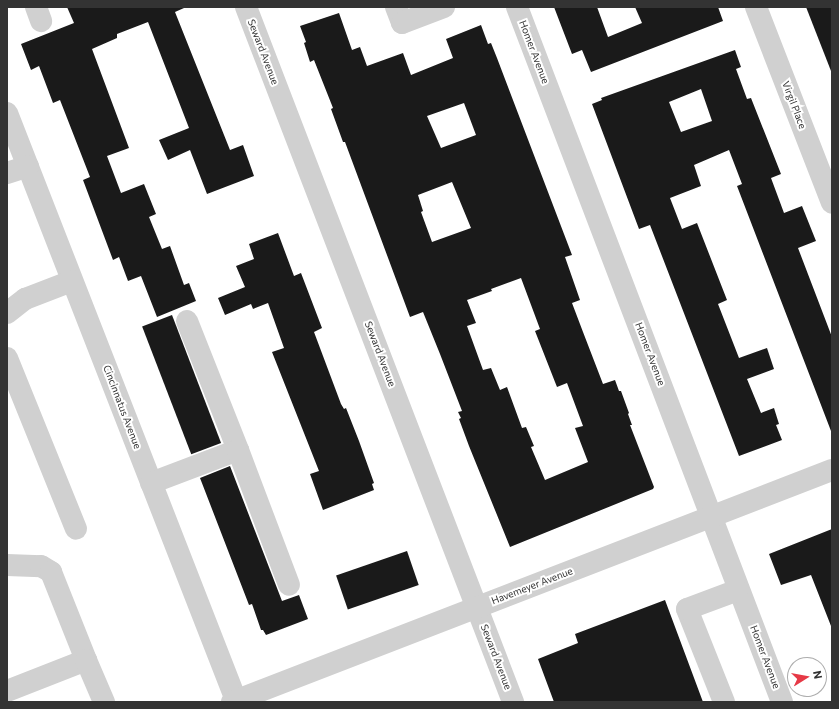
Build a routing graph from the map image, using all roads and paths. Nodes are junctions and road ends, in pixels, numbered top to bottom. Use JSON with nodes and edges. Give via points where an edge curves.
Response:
{"nodes":[{"id":1,"x":246,"y":7,"type":"edge"},
{"id":2,"x":396,"y":7,"type":"edge"},
{"id":3,"x":444,"y":7,"type":"edge"},
{"id":4,"x":516,"y":7,"type":"edge"},
{"id":5,"x":756,"y":7,"type":"edge"},
{"id":6,"x":7,"y":113,"type":"edge"},
{"id":7,"x":28,"y":166,"type":"junction"},
{"id":8,"x":7,"y":173,"type":"edge"},
{"id":9,"x":832,"y":203,"type":"edge"},
{"id":10,"x":70,"y":274,"type":"junction"},
{"id":11,"x":7,"y":294,"type":"edge"},
{"id":12,"x":7,"y":313,"type":"edge"},
{"id":13,"x":187,"y":321,"type":"dead end"},
{"id":14,"x":7,"y":358,"type":"edge"},
{"id":15,"x":238,"y":450,"type":"junction"},
{"id":16,"x":832,"y":470,"type":"edge"},
{"id":17,"x":151,"y":482,"type":"junction"},
{"id":18,"x":712,"y":517,"type":"junction"},
{"id":19,"x":76,"y":529,"type":"dead end"},
{"id":20,"x":7,"y":565,"type":"edge"},
{"id":21,"x":289,"y":584,"type":"dead end"},
{"id":22,"x":738,"y":590,"type":"junction"},
{"id":23,"x":477,"y":608,"type":"junction"},
{"id":24,"x":86,"y":660,"type":"junction"},
{"id":25,"x":7,"y":691,"type":"edge"},
{"id":26,"x":234,"y":701,"type":"edge"},
{"id":27,"x":104,"y":702,"type":"edge"},
{"id":28,"x":513,"y":702,"type":"edge"},
{"id":29,"x":724,"y":702,"type":"edge"},
{"id":30,"x":782,"y":702,"type":"edge"}],
"edges":[{"from":1,"to":23,"type":"street","name":"Seward Avenue"},
{"from":2,"to":3,"type":"street","via":[[402,23]]},
{"from":4,"to":18,"type":"street","name":"Homer Avenue"},
{"from":5,"to":9,"type":"street","name":"Virgil Place"},
{"from":6,"to":7,"type":"street","name":"Cincinnatus Avenue"},
{"from":7,"to":8,"type":"street"},
{"from":7,"to":10,"type":"street","name":"Cincinnatus Avenue"},
{"from":10,"to":11,"type":"street","via":[[41,276]]},
{"from":10,"to":12,"type":"street"},
{"from":10,"to":17,"type":"street","name":"Cincinnatus Avenue"},
{"from":13,"to":15,"type":"street"},
{"from":14,"to":19,"type":"street"},
{"from":15,"to":17,"type":"street"},
{"from":15,"to":21,"type":"street"},
{"from":16,"to":18,"type":"street","name":"Havemeyer Avenue"},
{"from":17,"to":26,"type":"street","name":"Cincinnatus Avenue"},
{"from":18,"to":22,"type":"street","name":"Homer Avenue"},
{"from":18,"to":23,"type":"street","name":"Havemeyer Avenue"},
{"from":20,"to":24,"type":"street","via":[[41,566],[51,572]]},
{"from":22,"to":29,"type":"street","via":[[687,609]]},
{"from":22,"to":30,"type":"street","name":"Homer Avenue"},
{"from":23,"to":26,"type":"street","name":"Havemeyer Avenue"},
{"from":23,"to":28,"type":"street","name":"Seward Avenue"},
{"from":24,"to":25,"type":"street"},
{"from":24,"to":27,"type":"street"}]}
